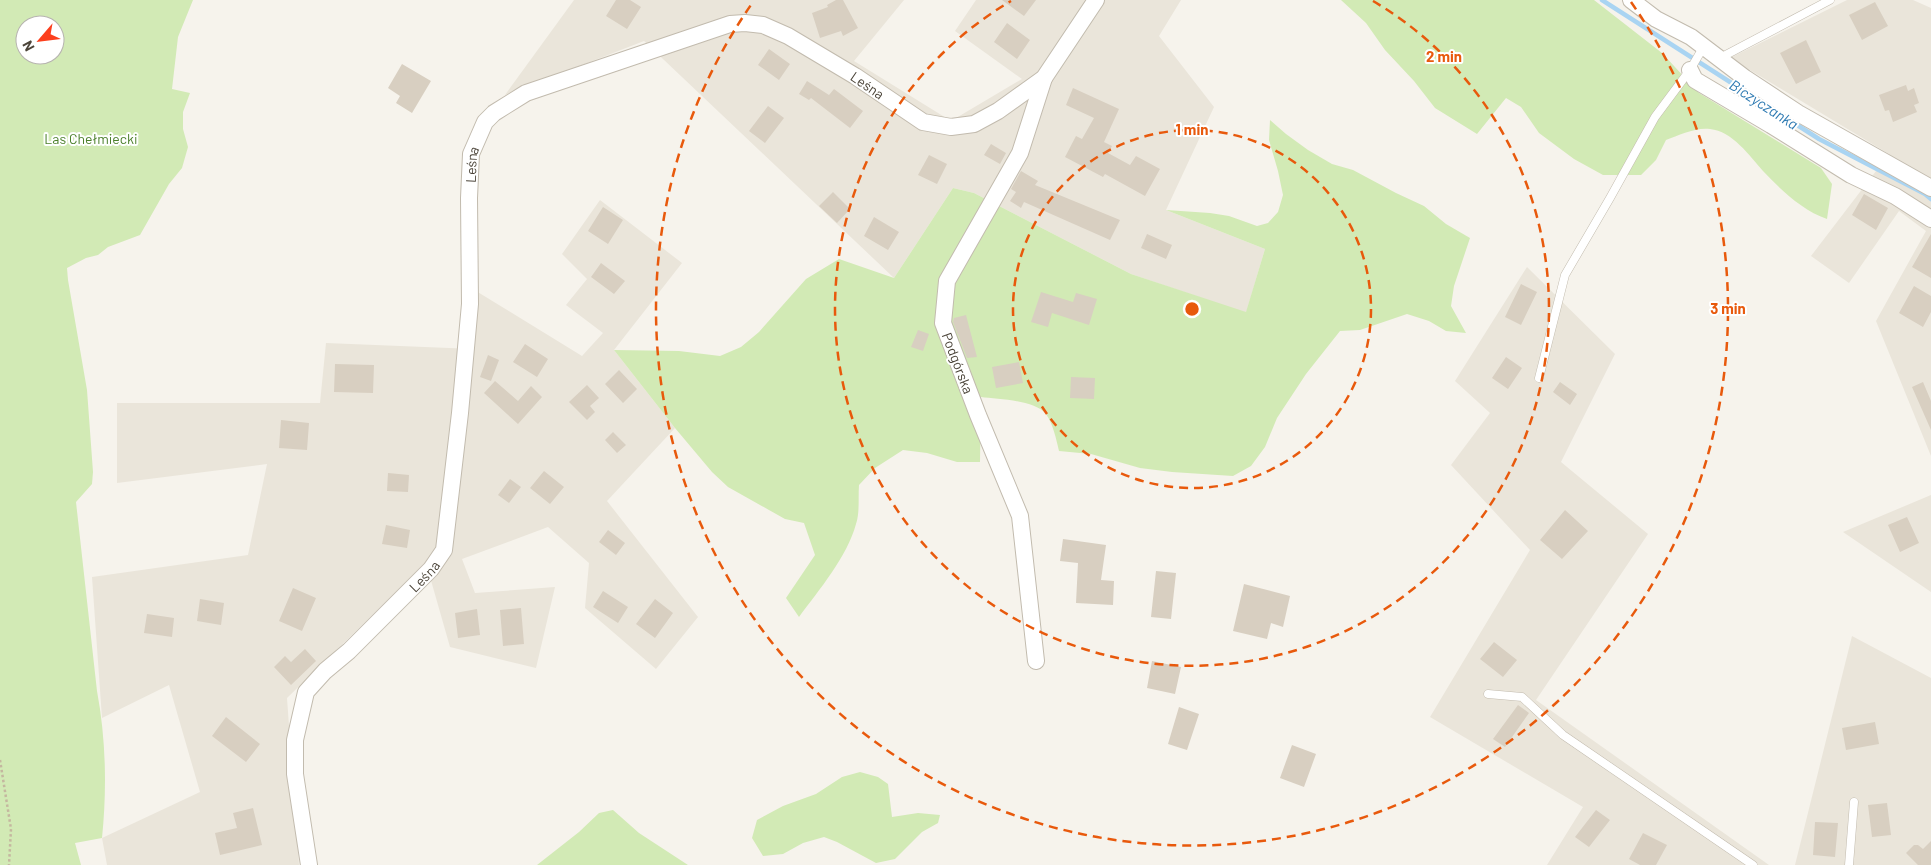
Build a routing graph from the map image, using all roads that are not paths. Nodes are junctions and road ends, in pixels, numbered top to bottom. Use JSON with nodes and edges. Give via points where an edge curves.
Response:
{"nodes":[{"id":1,"x":1096,"y":0,"type":"edge"},
{"id":2,"x":1631,"y":0,"type":"edge"},
{"id":3,"x":1830,"y":0,"type":"edge"},
{"id":4,"x":1702,"y":49,"type":"junction"},
{"id":5,"x":1720,"y":58,"type":"junction"},
{"id":6,"x":1690,"y":70,"type":"junction"},
{"id":7,"x":1044,"y":78,"type":"junction"},
{"id":8,"x":1931,"y":188,"type":"edge"},
{"id":9,"x":1931,"y":219,"type":"edge"},
{"id":10,"x":1539,"y":378,"type":"dead end"},
{"id":11,"x":1036,"y":662,"type":"dead end"},
{"id":12,"x":1488,"y":694,"type":"dead end"},
{"id":13,"x":1854,"y":802,"type":"dead end"},
{"id":14,"x":309,"y":865,"type":"edge"},
{"id":15,"x":1753,"y":865,"type":"edge"},
{"id":16,"x":1849,"y":865,"type":"edge"}],
"edges":[{"from":1,"to":7,"type":"street","name":"Leśna"},
{"from":2,"to":4,"type":"street","via":[[1656,19],[1691,37]]},
{"from":3,"to":5,"type":"lane"},
{"from":4,"to":5,"type":"street"},
{"from":4,"to":6,"type":"lane"},
{"from":5,"to":8,"type":"street","via":[[1798,113]]},
{"from":6,"to":9,"type":"street","via":[[1695,80],[1850,175],[1895,196]]},
{"from":6,"to":10,"type":"lane","via":[[1654,117],[1565,275]]},
{"from":7,"to":11,"type":"street","name":"Podgórska","via":[[1020,153],[947,281],[943,323],[1020,516]]},
{"from":7,"to":14,"type":"street","name":"Leśna","via":[[974,124],[951,128],[923,122],[788,36],[763,25],[730,24],[526,93],[485,122],[471,154],[470,304],[444,550],[431,569],[306,692],[295,740],[295,774]]},
{"from":12,"to":15,"type":"lane","via":[[1522,697],[1563,735]]},
{"from":13,"to":16,"type":"lane"}]}
